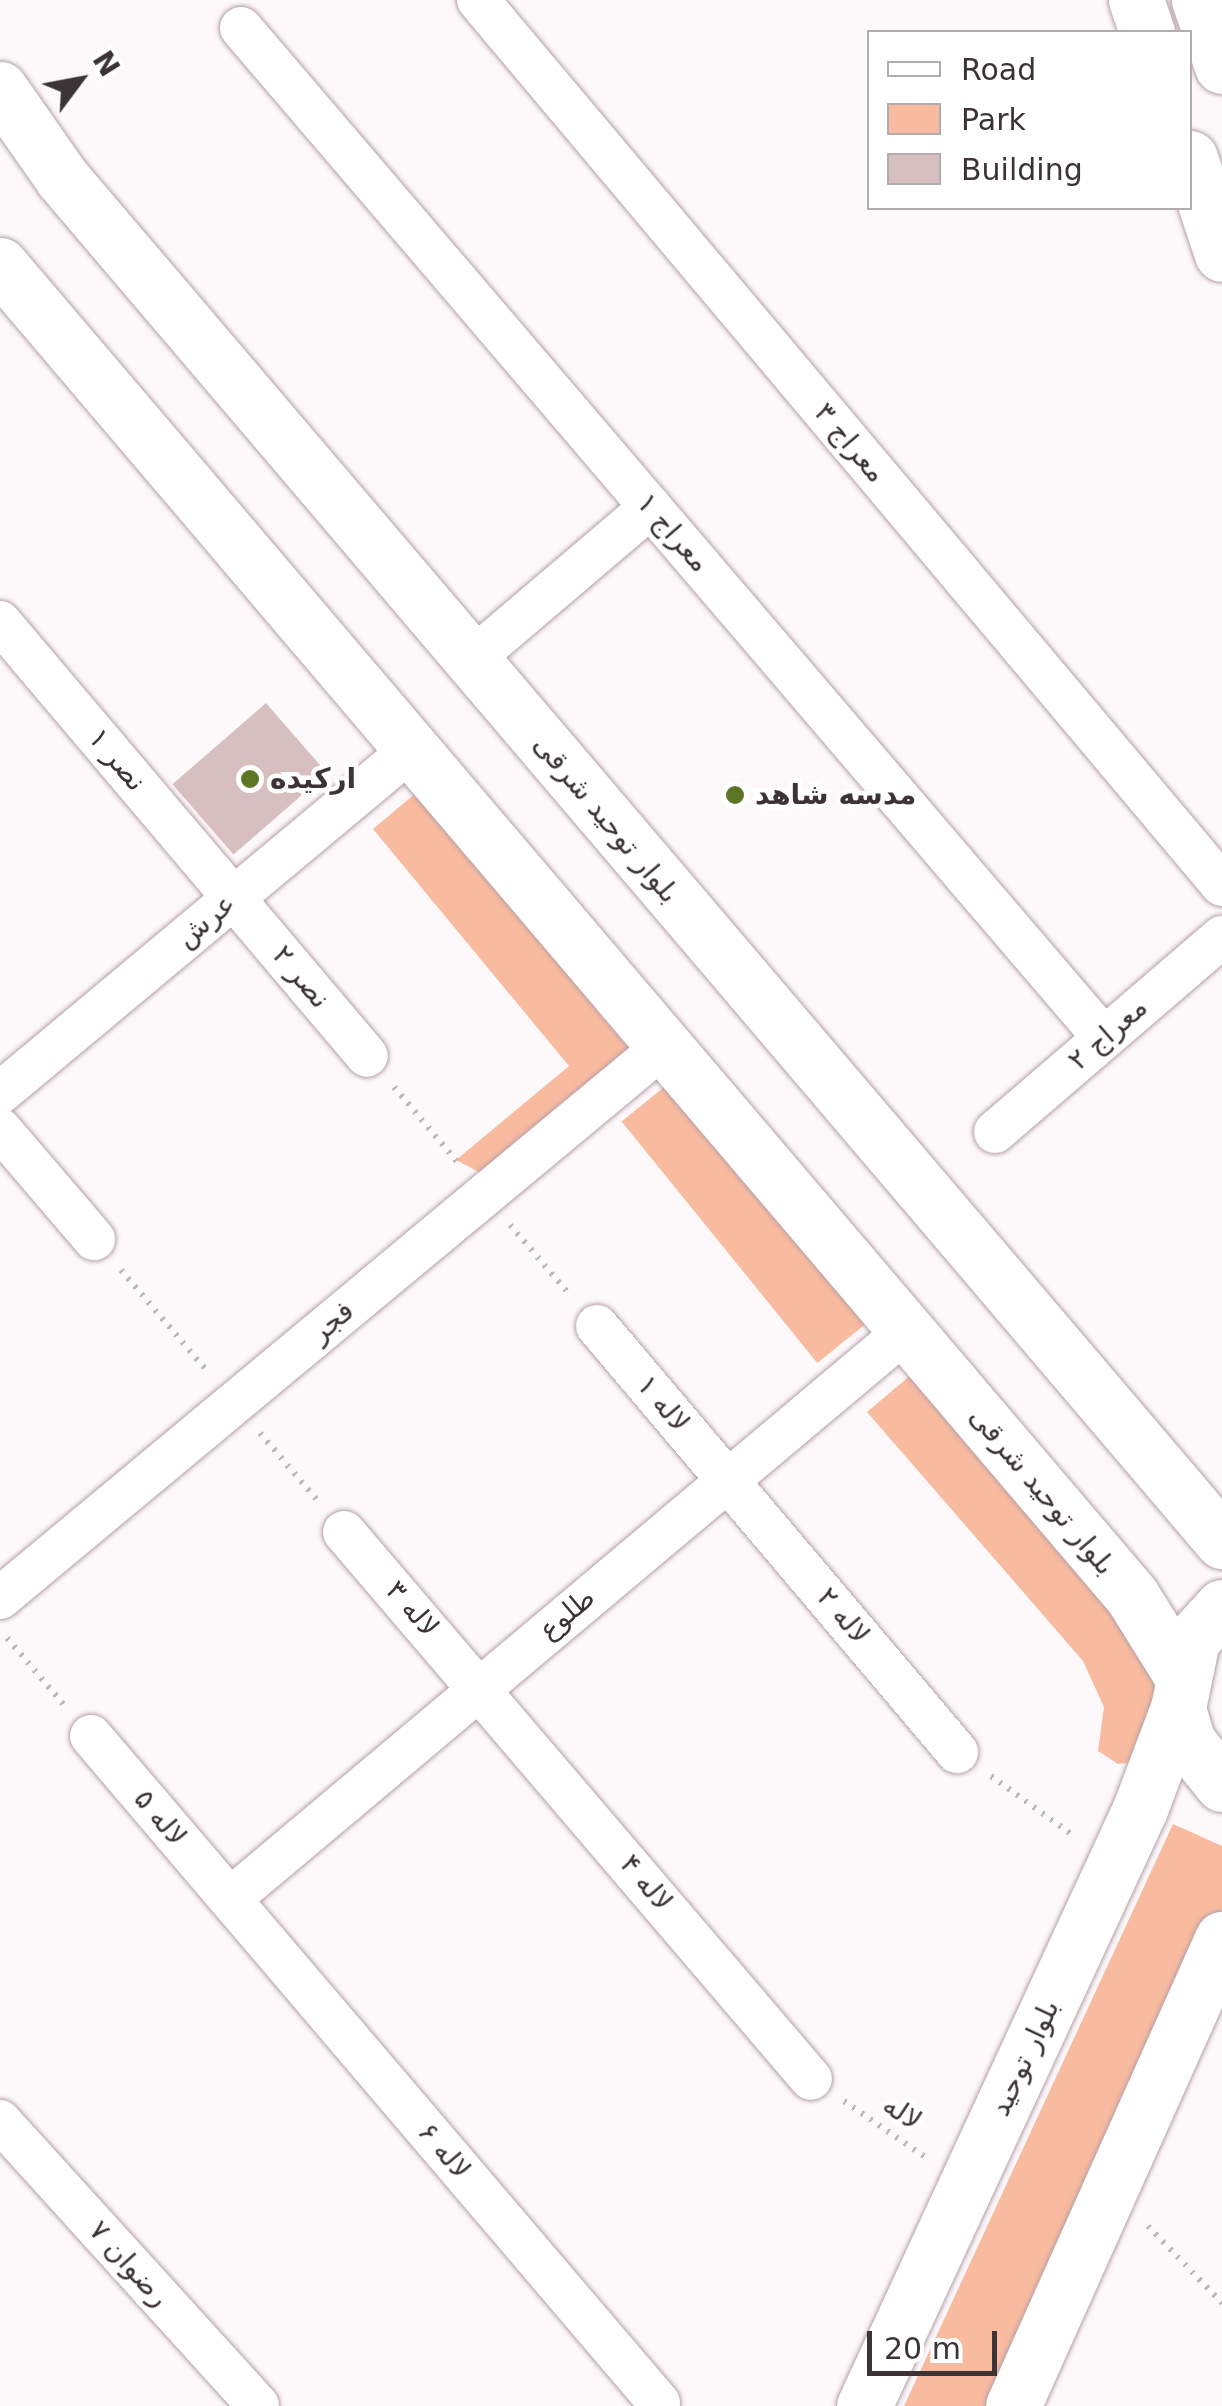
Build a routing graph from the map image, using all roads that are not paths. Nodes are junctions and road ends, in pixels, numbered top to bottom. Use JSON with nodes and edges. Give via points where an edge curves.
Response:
{"nodes":[{"id":1,"x":478,"y":0,"type":"edge"},
{"id":2,"x":1136,"y":0,"type":"edge"},
{"id":3,"x":1200,"y":0,"type":"edge"},
{"id":4,"x":241,"y":28,"type":"dead end"},
{"id":5,"x":1146,"y":30,"type":"edge"},
{"id":6,"x":1222,"y":66,"type":"edge"},
{"id":7,"x":0,"y":89,"type":"edge"},
{"id":8,"x":1192,"y":164,"type":"edge"},
{"id":9,"x":1222,"y":254,"type":"edge"},
{"id":10,"x":0,"y":265,"type":"edge"},
{"id":11,"x":650,"y":507,"type":"junction"},
{"id":12,"x":0,"y":622,"type":"edge"},
{"id":13,"x":472,"y":660,"type":"junction"},
{"id":14,"x":412,"y":749,"type":"junction"},
{"id":15,"x":1222,"y":886,"type":"edge"},
{"id":16,"x":234,"y":898,"type":"junction"},
{"id":17,"x":1222,"y":937,"type":"edge"},
{"id":18,"x":1104,"y":1038,"type":"junction"},
{"id":19,"x":664,"y":1046,"type":"junction"},
{"id":20,"x":367,"y":1056,"type":"dead end"},
{"id":21,"x":0,"y":1093,"type":"edge"},
{"id":22,"x":0,"y":1129,"type":"edge"},
{"id":23,"x":94,"y":1240,"type":"dead end"},
{"id":24,"x":597,"y":1326,"type":"dead end"},
{"id":25,"x":906,"y":1331,"type":"junction"},
{"id":26,"x":728,"y":1481,"type":"junction"},
{"id":27,"x":344,"y":1532,"type":"dead end"},
{"id":28,"x":1222,"y":1542,"type":"edge"},
{"id":29,"x":0,"y":1598,"type":"edge"},
{"id":30,"x":1222,"y":1607,"type":"edge"},
{"id":31,"x":480,"y":1688,"type":"junction"},
{"id":32,"x":1179,"y":1690,"type":"junction"},
{"id":33,"x":91,"y":1736,"type":"road end"},
{"id":34,"x":958,"y":1752,"type":"road end"},
{"id":35,"x":1222,"y":1784,"type":"edge"},
{"id":36,"x":230,"y":1900,"type":"junction"},
{"id":37,"x":1222,"y":1939,"type":"edge"},
{"id":38,"x":811,"y":2079,"type":"road end"},
{"id":39,"x":0,"y":2121,"type":"edge"},
{"id":40,"x":659,"y":2403,"type":"dead end"},
{"id":41,"x":258,"y":2406,"type":"edge"},
{"id":42,"x":864,"y":2406,"type":"edge"},
{"id":43,"x":1013,"y":2406,"type":"edge"}],
"edges":[{"from":1,"to":15,"type":"street","name":"معراج ۳"},
{"from":2,"to":5,"type":"street"},
{"from":3,"to":6,"type":"street"},
{"from":4,"to":11,"type":"street","name":"معراج ۱"},
{"from":7,"to":13,"type":"street","name":"بلوار توحید شرقی","via":[[62,178]]},
{"from":8,"to":9,"type":"street"},
{"from":10,"to":14,"type":"street","name":"بلوار توحید شرقی"},
{"from":11,"to":13,"type":"street"},
{"from":11,"to":18,"type":"street","name":"معراج ۱"},
{"from":12,"to":16,"type":"street","name":"نصر ۱"},
{"from":13,"to":28,"type":"street","name":"بلوار توحید شرقی"},
{"from":14,"to":16,"type":"street","name":"عرش"},
{"from":14,"to":19,"type":"street","name":"بلوار توحید شرقی"},
{"from":16,"to":20,"type":"street","name":"نصر ۲"},
{"from":16,"to":21,"type":"street","name":"عرش"},
{"from":17,"to":18,"type":"street"},
{"from":17,"to":18,"type":"street","name":"معراج ۲","via":[[995,1132]]},
{"from":19,"to":25,"type":"street","name":"بلوار توحید شرقی"},
{"from":19,"to":29,"type":"street","name":"فجر"},
{"from":22,"to":23,"type":"street"},
{"from":24,"to":26,"type":"street","name":"لاله ۱"},
{"from":25,"to":26,"type":"street","name":"طلوع"},
{"from":25,"to":32,"type":"street","name":"بلوار توحید شرقی","via":[[1132,1596]]},
{"from":26,"to":31,"type":"street","name":"طلوع"},
{"from":26,"to":34,"type":"street","name":"لاله ۲"},
{"from":27,"to":31,"type":"street","name":"لاله ۳"},
{"from":30,"to":32,"type":"street","name":"بلوار توحید","via":[[1192,1640]]},
{"from":31,"to":36,"type":"street","name":"طلوع"},
{"from":31,"to":38,"type":"street","name":"لاله ۴"},
{"from":32,"to":35,"type":"street","name":"بلوار توحید شرقی","via":[[1188,1742]]},
{"from":32,"to":42,"type":"street","name":"بلوار توحید","via":[[1114,1865]]},
{"from":33,"to":36,"type":"street","name":"لاله ۵"},
{"from":36,"to":40,"type":"street","name":"لاله ۶"},
{"from":37,"to":43,"type":"street"},
{"from":39,"to":41,"type":"street","name":"رضوان ۷"}]}
